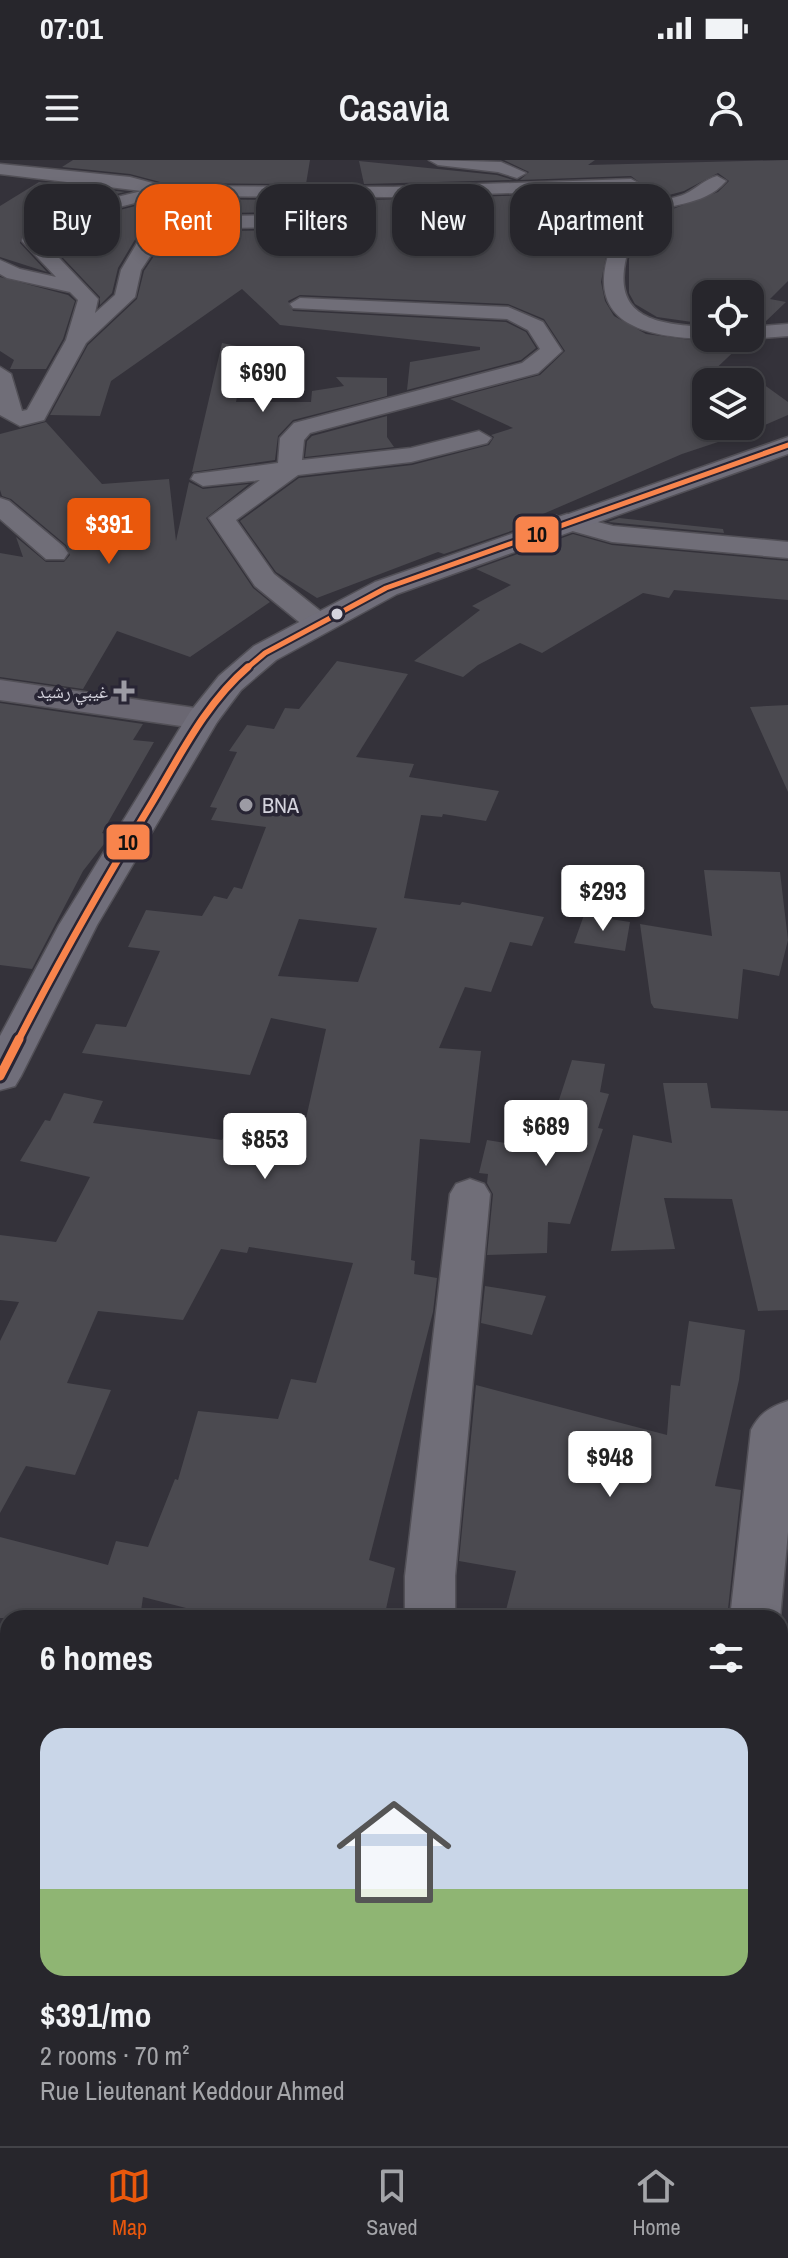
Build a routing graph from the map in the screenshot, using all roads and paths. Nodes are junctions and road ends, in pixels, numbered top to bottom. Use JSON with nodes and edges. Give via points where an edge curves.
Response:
{"nodes":[{"id":1,"x":438,"y":160,"type":"edge"},
{"id":2,"x":0,"y":169,"type":"edge"},
{"id":3,"x":717,"y":181,"type":"dead end"},
{"id":4,"x":137,"y":184,"type":"edge"},
{"id":5,"x":529,"y":184,"type":"edge"},
{"id":6,"x":510,"y":188,"type":"edge"},
{"id":7,"x":240,"y":193,"type":"edge"},
{"id":8,"x":136,"y":198,"type":"edge"},
{"id":9,"x":256,"y":222,"type":"edge"},
{"id":10,"x":0,"y":266,"type":"edge"},
{"id":11,"x":80,"y":288,"type":"junction"},
{"id":12,"x":300,"y":304,"type":"dead end"},
{"id":13,"x":786,"y":329,"type":"edge"},
{"id":14,"x":764,"y":331,"type":"edge"},
{"id":15,"x":692,"y":332,"type":"edge"},
{"id":16,"x":77,"y":340,"type":"junction"},
{"id":17,"x":0,"y":374,"type":"edge"},
{"id":18,"x":479,"y":438,"type":"dead end"},
{"id":19,"x":788,"y":445,"type":"edge"},
{"id":20,"x":289,"y":471,"type":"junction"},
{"id":21,"x":203,"y":479,"type":"dead end"},
{"id":22,"x":0,"y":506,"type":"edge"},
{"id":23,"x":567,"y":522,"type":"junction"},
{"id":24,"x":14,"y":547,"type":"dead end"},
{"id":25,"x":788,"y":550,"type":"edge"},
{"id":26,"x":319,"y":624,"type":"junction"},
{"id":27,"x":0,"y":690,"type":"edge"},
{"id":28,"x":202,"y":719,"type":"junction"},
{"id":29,"x":0,"y":1076,"type":"edge"},
{"id":30,"x":470,"y":1194,"type":"dead end"},
{"id":31,"x":788,"y":1419,"type":"edge"},
{"id":32,"x":430,"y":1610,"type":"edge"},
{"id":33,"x":756,"y":1610,"type":"edge"}],
"edges":[{"from":1,"to":5,"type":"street","via":[[501,167]]},
{"from":2,"to":4,"type":"street"},
{"from":3,"to":15,"type":"street","via":[[682,202],[633,218],[613,265],[616,305],[633,320]]},
{"from":6,"to":7,"type":"street"},
{"from":8,"to":11,"type":"street","via":[[34,229],[32,241]]},
{"from":9,"to":16,"type":"street","via":[[159,230],[131,270],[125,297]]},
{"from":10,"to":11,"type":"street","via":[[14,274]]},
{"from":11,"to":16,"type":"street","via":[[88,299]]},
{"from":12,"to":20,"type":"street","via":[[508,313],[532,322],[551,351],[530,368],[302,428],[292,438]]},
{"from":13,"to":14,"type":"street"},
{"from":16,"to":17,"type":"street","via":[[40,411],[28,419],[12,415]]},
{"from":18,"to":20,"type":"street","via":[[411,455]]},
{"from":19,"to":23,"type":"main road"},
{"from":20,"to":21,"type":"street"},
{"from":20,"to":26,"type":"street","via":[[222,518],[264,580]]},
{"from":22,"to":24,"type":"street","via":[[55,553]]},
{"from":23,"to":25,"type":"street","via":[[612,534]]},
{"from":23,"to":26,"type":"main road","via":[[386,588]]},
{"from":26,"to":28,"type":"main road","via":[[265,653],[230,683]]},
{"from":27,"to":28,"type":"main road"},
{"from":28,"to":29,"type":"main road","via":[[78,925]]},
{"from":30,"to":32,"type":"street"},
{"from":31,"to":33,"type":"street","via":[[774,1430]]}]}
